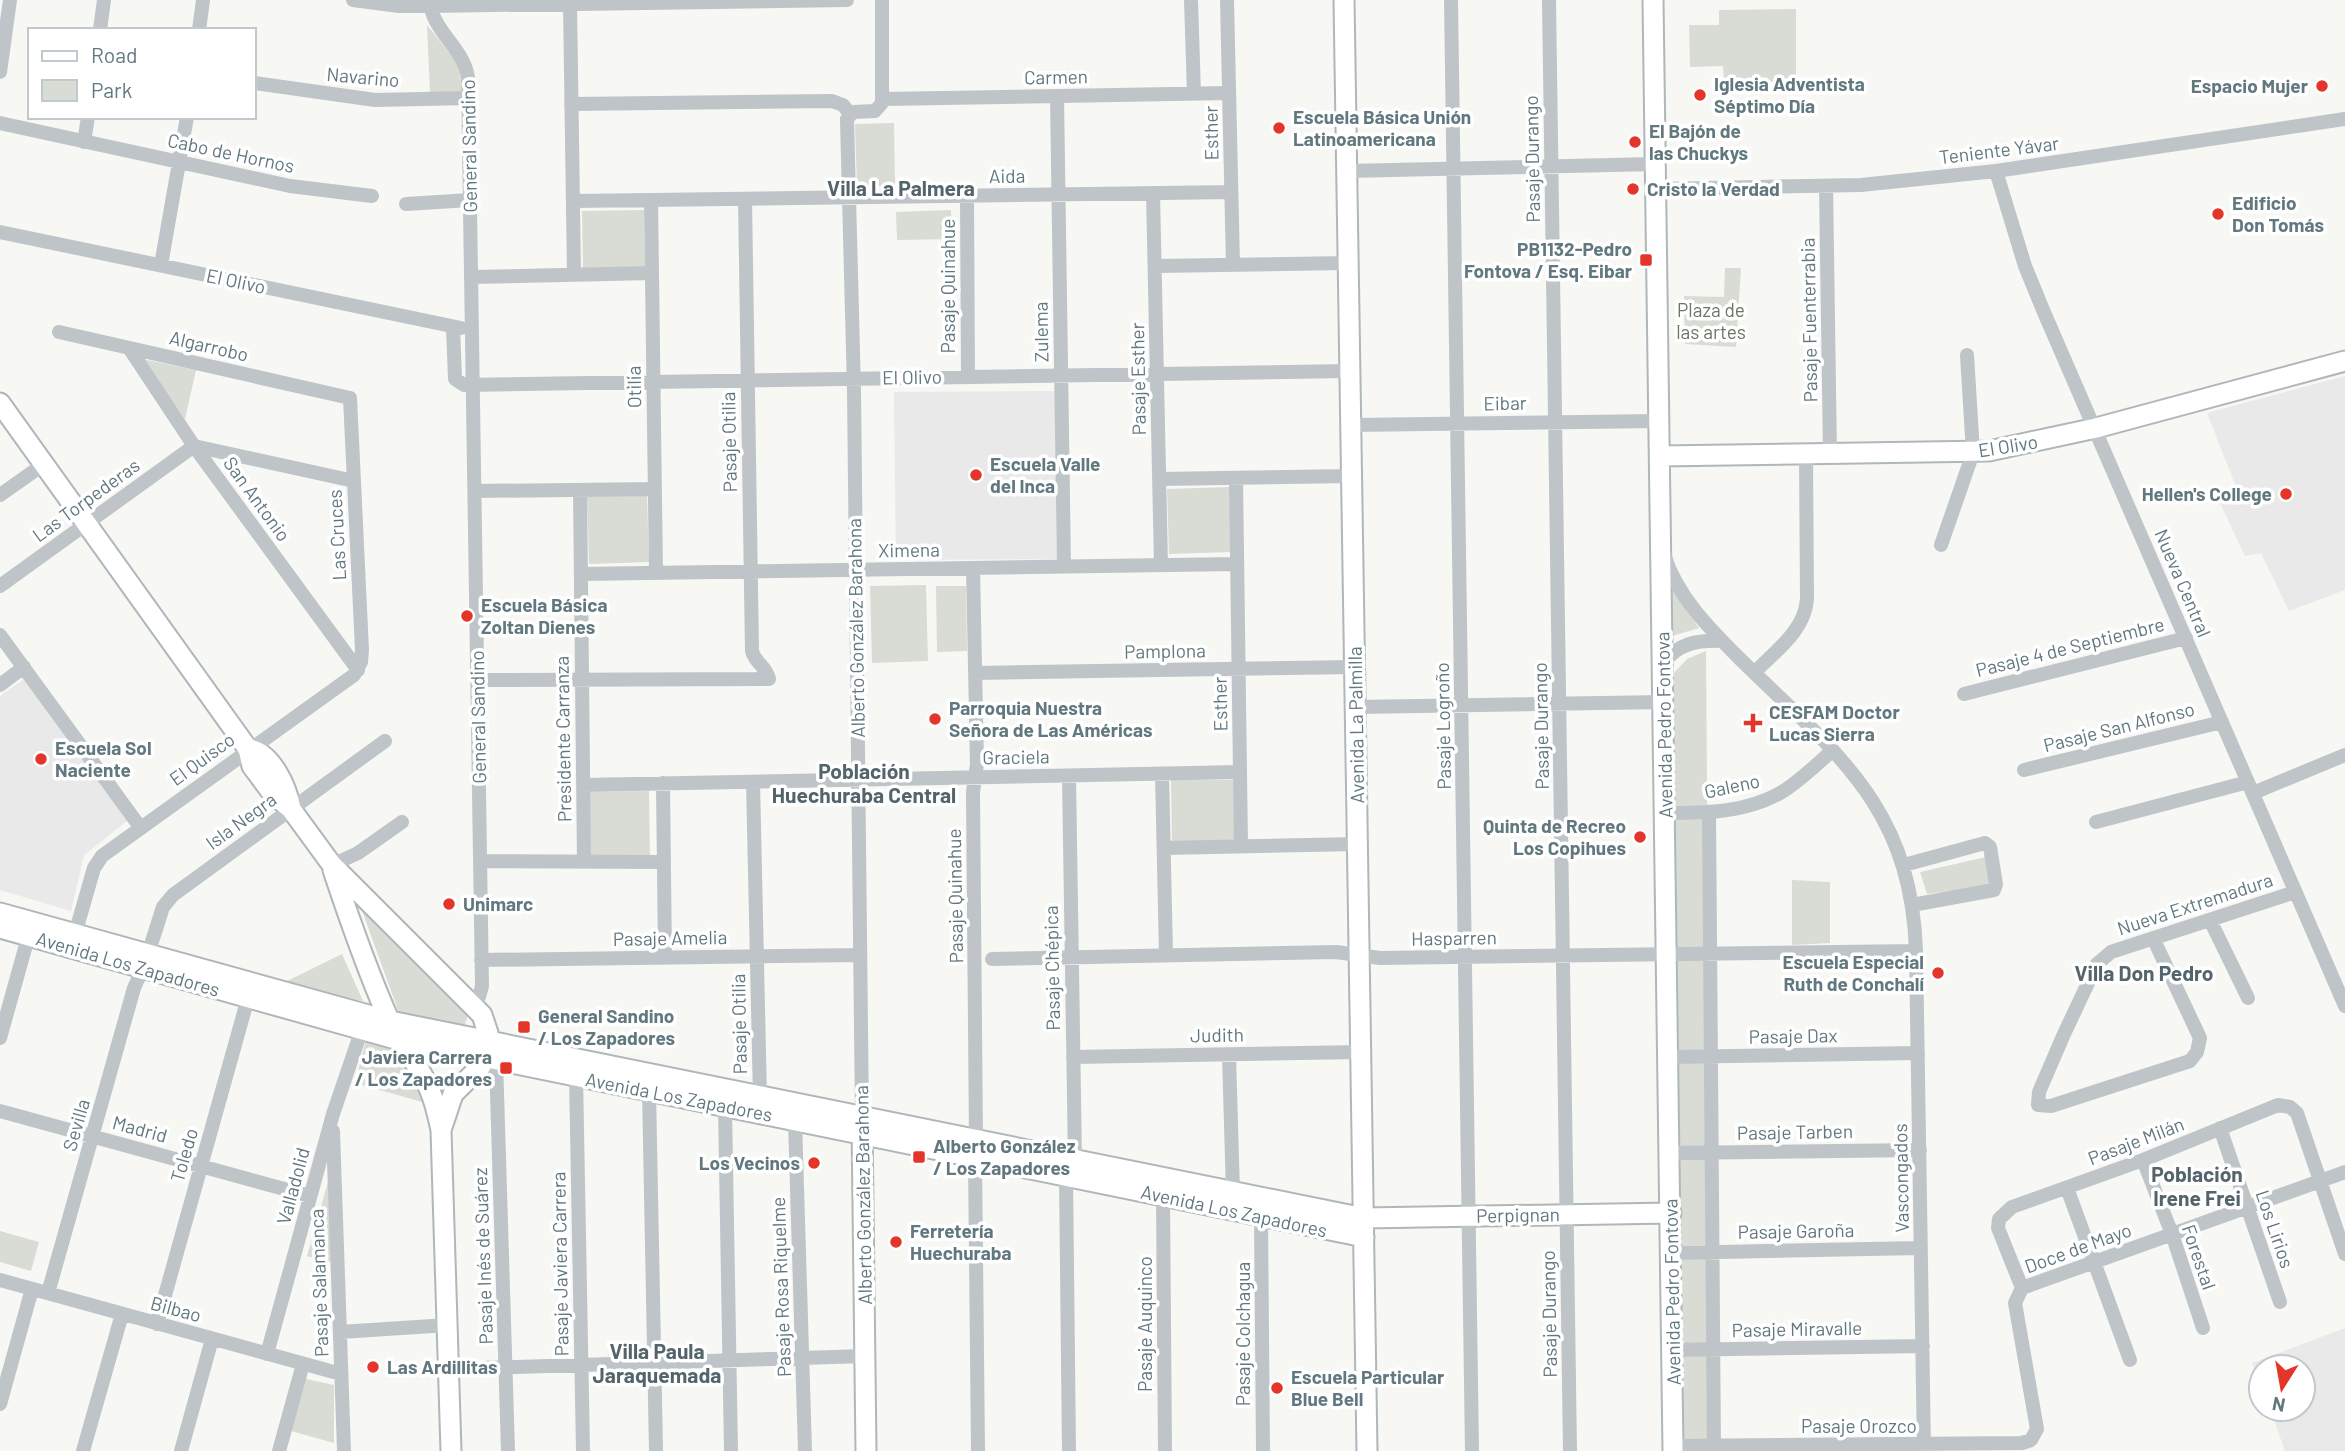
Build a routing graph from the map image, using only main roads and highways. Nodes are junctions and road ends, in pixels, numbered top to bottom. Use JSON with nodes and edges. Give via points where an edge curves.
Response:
{"nodes":[{"id":1,"x":1344,"y":0,"type":"edge"},
{"id":2,"x":1653,"y":0,"type":"edge"},
{"id":3,"x":2345,"y":360,"type":"edge"},
{"id":4,"x":0,"y":405,"type":"edge"},
{"id":5,"x":1660,"y":456,"type":"junction"},
{"id":6,"x":331,"y":865,"type":"junction"},
{"id":7,"x":365,"y":898,"type":"junction"},
{"id":8,"x":346,"y":908,"type":"junction"},
{"id":9,"x":0,"y":914,"type":"edge"},
{"id":10,"x":0,"y":928,"type":"edge"},
{"id":11,"x":30,"y":929,"type":"junction"},
{"id":12,"x":146,"y":961,"type":"junction"},
{"id":13,"x":390,"y":1021,"type":"junction"},
{"id":14,"x":399,"y":1040,"type":"junction"},
{"id":15,"x":490,"y":1053,"type":"junction"},
{"id":16,"x":862,"y":1126,"type":"junction"},
{"id":17,"x":441,"y":1130,"type":"junction"},
{"id":18,"x":1070,"y":1168,"type":"junction"},
{"id":19,"x":1671,"y":1213,"type":"junction"},
{"id":20,"x":1364,"y":1228,"type":"junction"},
{"id":21,"x":1673,"y":1449,"type":"edge"},
{"id":22,"x":451,"y":1451,"type":"edge"},
{"id":23,"x":866,"y":1451,"type":"edge"},
{"id":24,"x":1367,"y":1451,"type":"edge"}],
"edges":[{"from":1,"to":20,"type":"main road","name":"Avenida La Palmilla"},
{"from":2,"to":5,"type":"main road","name":"Avenida Pedro Fontova"},
{"from":3,"to":5,"type":"main road","name":"El Olivo","via":[[2009,448],[1973,453]]},
{"from":4,"to":6,"type":"main road","via":[[248,749],[249,762],[259,776],[291,809]]},
{"from":5,"to":19,"type":"main road","name":"Avenida Pedro Fontova"},
{"from":6,"to":7,"type":"main road"},
{"from":6,"to":8,"type":"main road"},
{"from":7,"to":8,"type":"main road"},
{"from":7,"to":15,"type":"main road","name":"General Sandino","via":[[477,1009]]},
{"from":8,"to":13,"type":"main road"},
{"from":9,"to":11,"type":"main road","name":"Avenida Los Zapadores"},
{"from":10,"to":11,"type":"main road","name":"Avenida Los Zapadores"},
{"from":11,"to":12,"type":"main road","name":"Avenida Los Zapadores"},
{"from":11,"to":12,"type":"main road","name":"Avenida Los Zapadores","via":[[75,934]]},
{"from":12,"to":13,"type":"main road","name":"Avenida Los Zapadores"},
{"from":12,"to":14,"type":"main road","name":"Avenida Los Zapadores","via":[[248,998]]},
{"from":13,"to":14,"type":"main road"},
{"from":13,"to":15,"type":"main road","name":"Avenida Los Zapadores"},
{"from":14,"to":15,"type":"main road","name":"Avenida Los Zapadores"},
{"from":14,"to":17,"type":"main road","via":[[428,1086]]},
{"from":15,"to":16,"type":"main road","name":"Avenida Los Zapadores","via":[[760,1097]]},
{"from":15,"to":16,"type":"main road","name":"Avenida Los Zapadores","via":[[576,1076],[795,1121]]},
{"from":15,"to":17,"type":"main road","via":[[453,1094]]},
{"from":16,"to":18,"type":"main road","name":"Avenida Los Zapadores"},
{"from":16,"to":23,"type":"main road","name":"Alberto González Barahona"},
{"from":17,"to":22,"type":"main road"},
{"from":18,"to":20,"type":"main road","name":"Avenida Los Zapadores","via":[[1233,1193]]},
{"from":18,"to":20,"type":"main road","name":"Avenida Los Zapadores","via":[[1163,1196],[1261,1216]]},
{"from":19,"to":20,"type":"main road","name":"Perpignan","via":[[1469,1216]]},
{"from":19,"to":21,"type":"main road","name":"Avenida Pedro Fontova"},
{"from":20,"to":24,"type":"main road","name":"Avenida La Palmilla"}]}
